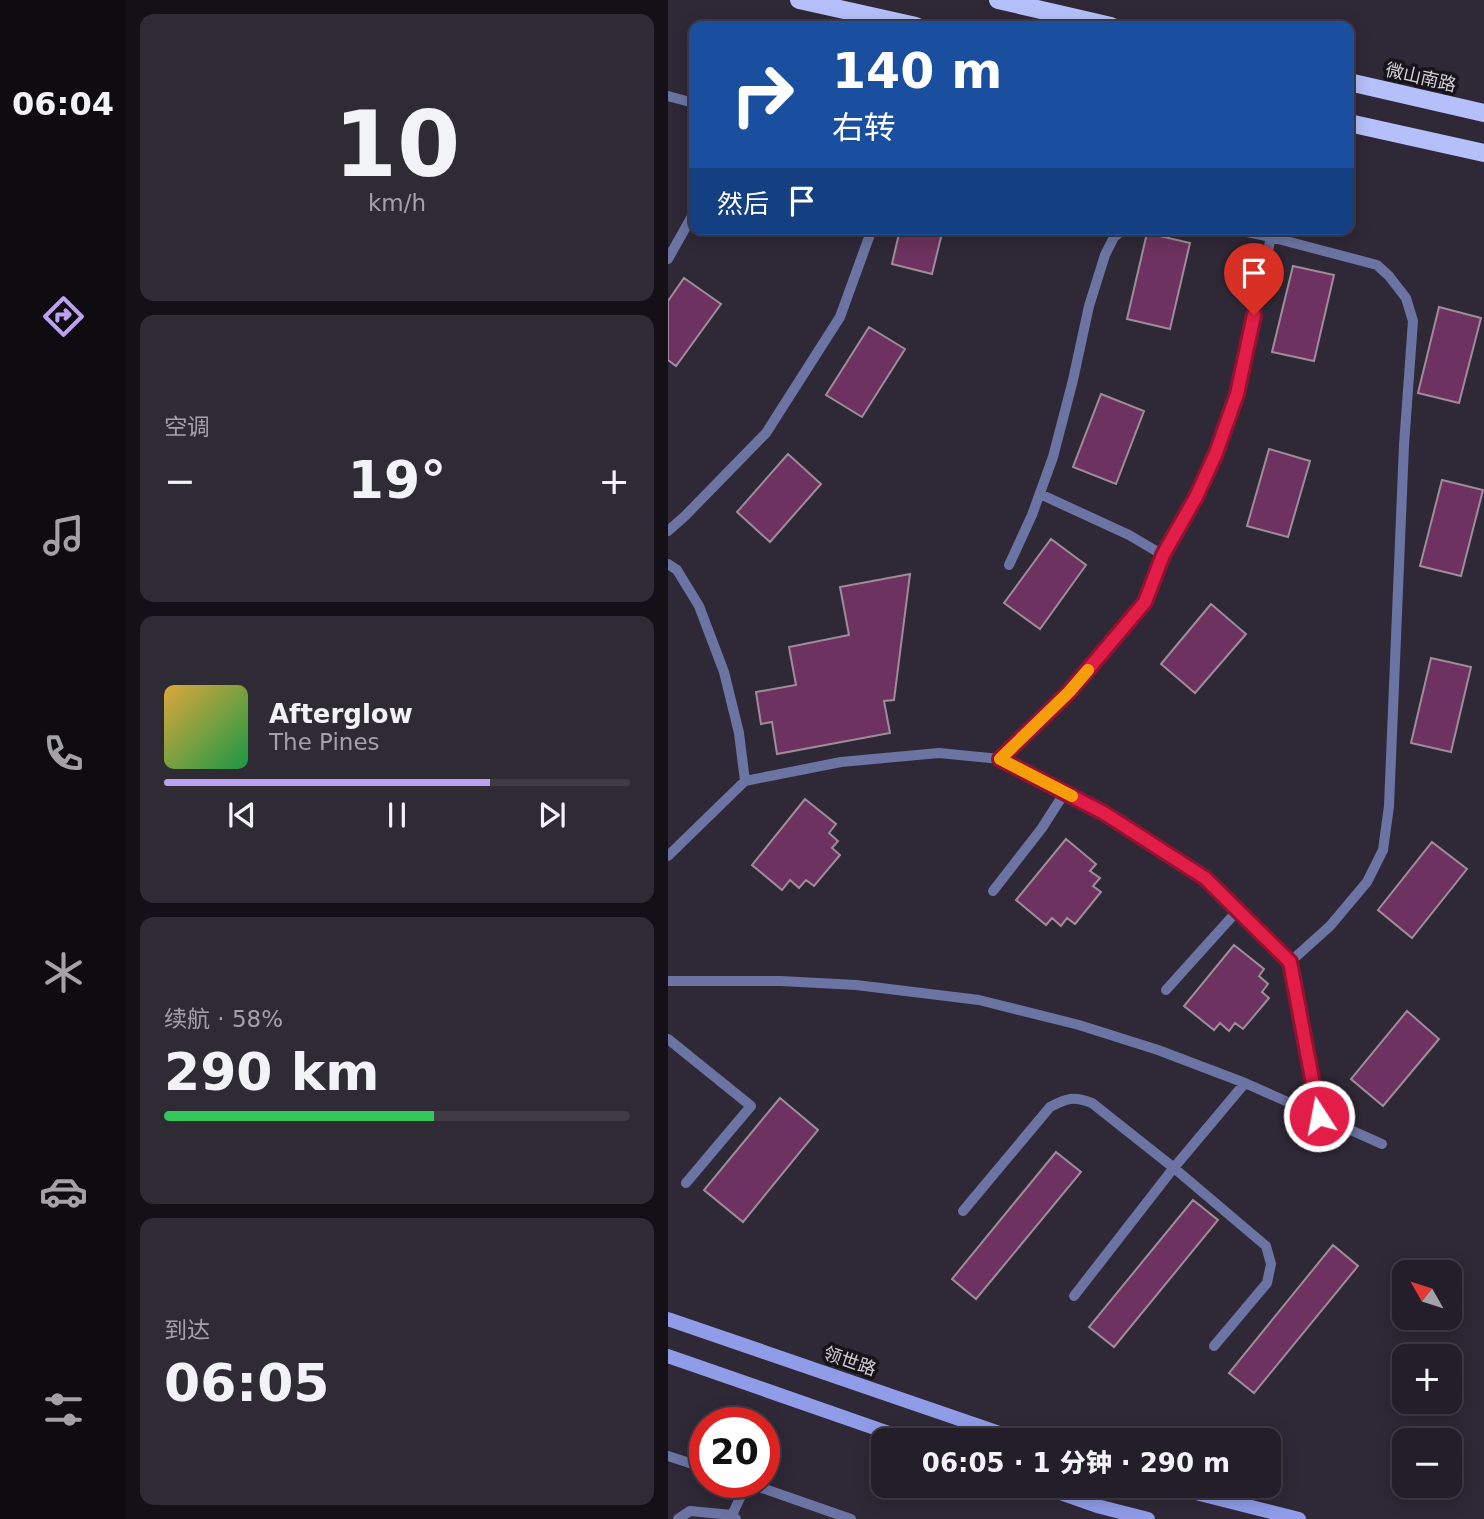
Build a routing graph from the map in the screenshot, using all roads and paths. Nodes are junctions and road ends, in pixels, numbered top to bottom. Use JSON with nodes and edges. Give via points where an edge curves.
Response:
{"nodes":[{"id":1,"x":799,"y":0,"type":"edge"},
{"id":2,"x":998,"y":0,"type":"edge"},
{"id":3,"x":894,"y":21,"type":"edge"},
{"id":4,"x":1089,"y":21,"type":"edge"},
{"id":5,"x":1354,"y":83,"type":"edge"},
{"id":6,"x":668,"y":96,"type":"edge"},
{"id":7,"x":689,"y":102,"type":"edge"},
{"id":8,"x":1484,"y":113,"type":"edge"},
{"id":9,"x":1354,"y":124,"type":"edge"},
{"id":10,"x":1484,"y":153,"type":"edge"},
{"id":11,"x":689,"y":222,"type":"edge"},
{"id":12,"x":870,"y":235,"type":"edge"},
{"id":13,"x":1116,"y":235,"type":"edge"},
{"id":14,"x":1262,"y":235,"type":"edge"},
{"id":15,"x":1271,"y":237,"type":"junction"},
{"id":16,"x":668,"y":259,"type":"edge"},
{"id":17,"x":1040,"y":494,"type":"junction"},
{"id":18,"x":668,"y":531,"type":"edge"},
{"id":19,"x":1163,"y":555,"type":"junction"},
{"id":20,"x":668,"y":564,"type":"edge"},
{"id":21,"x":1009,"y":565,"type":"dead end"},
{"id":22,"x":1000,"y":759,"type":"junction"},
{"id":23,"x":745,"y":780,"type":"junction"},
{"id":24,"x":1065,"y":792,"type":"junction"},
{"id":25,"x":668,"y":856,"type":"edge"},
{"id":26,"x":993,"y":891,"type":"dead end"},
{"id":27,"x":1238,"y":911,"type":"junction"},
{"id":28,"x":1290,"y":962,"type":"junction"},
{"id":29,"x":668,"y":981,"type":"edge"},
{"id":30,"x":1166,"y":990,"type":"dead end"},
{"id":31,"x":668,"y":1038,"type":"edge"},
{"id":32,"x":1245,"y":1083,"type":"junction"},
{"id":33,"x":1319,"y":1116,"type":"junction"},
{"id":34,"x":1382,"y":1144,"type":"dead end"},
{"id":35,"x":1174,"y":1168,"type":"junction"},
{"id":36,"x":686,"y":1183,"type":"dead end"},
{"id":37,"x":963,"y":1211,"type":"dead end"},
{"id":38,"x":1074,"y":1296,"type":"dead end"},
{"id":39,"x":668,"y":1319,"type":"edge"},
{"id":40,"x":1214,"y":1346,"type":"dead end"},
{"id":41,"x":668,"y":1356,"type":"edge"},
{"id":42,"x":875,"y":1428,"type":"edge"},
{"id":43,"x":985,"y":1428,"type":"edge"},
{"id":44,"x":668,"y":1456,"type":"edge"},
{"id":45,"x":689,"y":1463,"type":"edge"},
{"id":46,"x":780,"y":1495,"type":"edge"},
{"id":47,"x":741,"y":1498,"type":"edge"},
{"id":48,"x":1074,"y":1498,"type":"edge"},
{"id":49,"x":1216,"y":1498,"type":"edge"},
{"id":50,"x":734,"y":1517,"type":"edge"},
{"id":51,"x":678,"y":1519,"type":"edge"},
{"id":52,"x":851,"y":1519,"type":"edge"},
{"id":53,"x":1148,"y":1519,"type":"edge"},
{"id":54,"x":1299,"y":1519,"type":"edge"}],
"edges":[{"from":1,"to":3,"type":"main road"},
{"from":2,"to":4,"type":"main road"},
{"from":5,"to":8,"type":"main road","name":"微山南路"},
{"from":6,"to":7,"type":"lane"},
{"from":9,"to":10,"type":"main road"},
{"from":11,"to":16,"type":"lane"},
{"from":12,"to":18,"type":"lane","via":[[840,317],[766,433]]},
{"from":13,"to":17,"type":"lane","via":[[1105,255],[1089,306]]},
{"from":14,"to":15,"type":"lane"},
{"from":15,"to":19,"type":"lane","via":[[1237,394],[1196,497]]},
{"from":15,"to":28,"type":"lane","via":[[1377,265],[1406,298],[1413,321],[1383,850],[1367,882],[1330,926]]},
{"from":17,"to":19,"type":"lane"},
{"from":17,"to":21,"type":"lane"},
{"from":19,"to":22,"type":"lane","via":[[1145,602],[1069,692]]},
{"from":20,"to":23,"type":"lane","via":[[677,570],[699,606],[725,672]]},
{"from":22,"to":23,"type":"lane","via":[[939,753],[841,762]]},
{"from":22,"to":24,"type":"lane"},
{"from":23,"to":25,"type":"lane"},
{"from":24,"to":26,"type":"lane"},
{"from":24,"to":27,"type":"lane","via":[[1205,878]]},
{"from":27,"to":28,"type":"lane"},
{"from":27,"to":30,"type":"lane"},
{"from":28,"to":33,"type":"lane"},
{"from":29,"to":32,"type":"lane","via":[[843,984],[979,1000],[1092,1029]]},
{"from":31,"to":36,"type":"lane","via":[[751,1106]]},
{"from":32,"to":33,"type":"lane"},
{"from":32,"to":35,"type":"lane"},
{"from":33,"to":34,"type":"lane"},
{"from":35,"to":37,"type":"lane","via":[[1092,1103],[1064,1099],[1050,1107]]},
{"from":35,"to":38,"type":"lane"},
{"from":35,"to":40,"type":"lane","via":[[1266,1246],[1271,1264],[1267,1283]]},
{"from":39,"to":43,"type":"street","name":"领世路"},
{"from":41,"to":42,"type":"street"},
{"from":44,"to":45,"type":"lane"},
{"from":46,"to":52,"type":"lane"},
{"from":47,"to":50,"type":"lane"},
{"from":48,"to":53,"type":"street"},
{"from":49,"to":54,"type":"street"},
{"from":50,"to":51,"type":"lane","via":[[690,1511]]}]}
